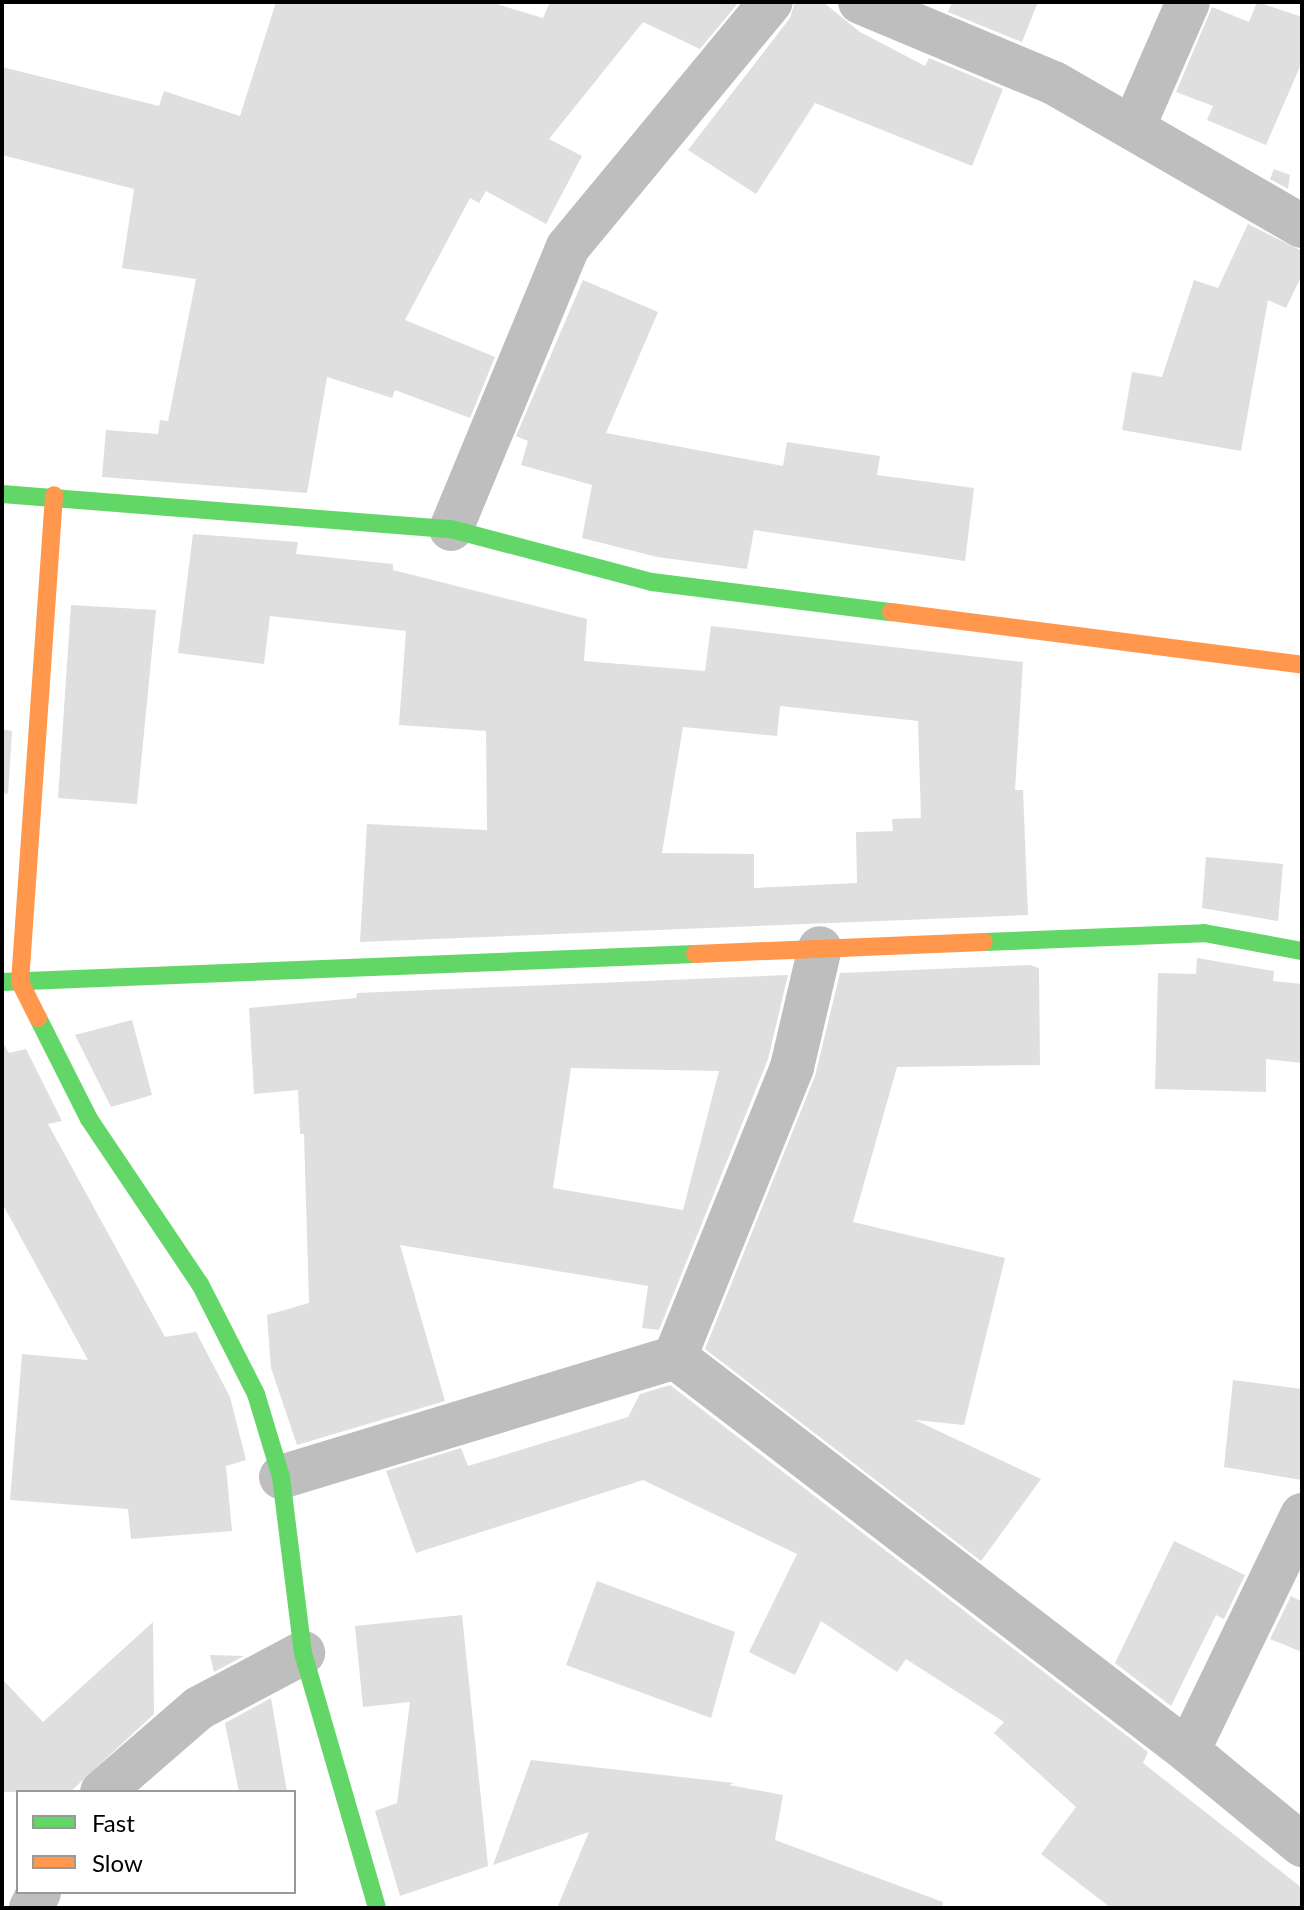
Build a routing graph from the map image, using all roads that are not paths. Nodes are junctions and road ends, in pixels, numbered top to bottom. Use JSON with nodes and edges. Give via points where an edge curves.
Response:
{"nodes":[{"id":1,"x":771,"y":2,"type":"edge"},
{"id":2,"x":860,"y":2,"type":"edge"},
{"id":3,"x":1188,"y":2,"type":"edge"},
{"id":4,"x":1133,"y":128,"type":"junction"},
{"id":5,"x":1302,"y":226,"type":"edge"},
{"id":6,"x":2,"y":494,"type":"edge"},
{"id":7,"x":54,"y":495,"type":"junction"},
{"id":8,"x":451,"y":529,"type":"junction"},
{"id":9,"x":1302,"y":665,"type":"edge"},
{"id":10,"x":820,"y":948,"type":"junction"},
{"id":11,"x":1302,"y":951,"type":"edge"},
{"id":12,"x":11,"y":982,"type":"edge"},
{"id":13,"x":675,"y":1357,"type":"junction"},
{"id":14,"x":281,"y":1477,"type":"junction"},
{"id":15,"x":1302,"y":1515,"type":"edge"},
{"id":16,"x":303,"y":1653,"type":"junction"},
{"id":17,"x":1188,"y":1751,"type":"junction"},
{"id":18,"x":104,"y":1790,"type":"edge"},
{"id":19,"x":1302,"y":1845,"type":"edge"},
{"id":20,"x":377,"y":1908,"type":"edge"}],
"edges":[{"from":1,"to":8,"type":"street","via":[[568,247]]},
{"from":2,"to":4,"type":"street","via":[[1054,83]]},
{"from":3,"to":4,"type":"street"},
{"from":4,"to":5,"type":"street"},
{"from":6,"to":7,"type":"street"},
{"from":7,"to":8,"type":"street"},
{"from":7,"to":12,"type":"street"},
{"from":8,"to":9,"type":"street","via":[[652,582]]},
{"from":10,"to":11,"type":"street","via":[[1204,933]]},
{"from":10,"to":12,"type":"street"},
{"from":10,"to":13,"type":"street","via":[[792,1067]]},
{"from":12,"to":14,"type":"street","via":[[89,1119],[200,1284],[256,1394]]},
{"from":13,"to":14,"type":"street"},
{"from":13,"to":17,"type":"street"},
{"from":14,"to":16,"type":"street"},
{"from":15,"to":17,"type":"street"},
{"from":16,"to":18,"type":"street","via":[[199,1708]]},
{"from":16,"to":20,"type":"street"},
{"from":17,"to":19,"type":"street"}]}
